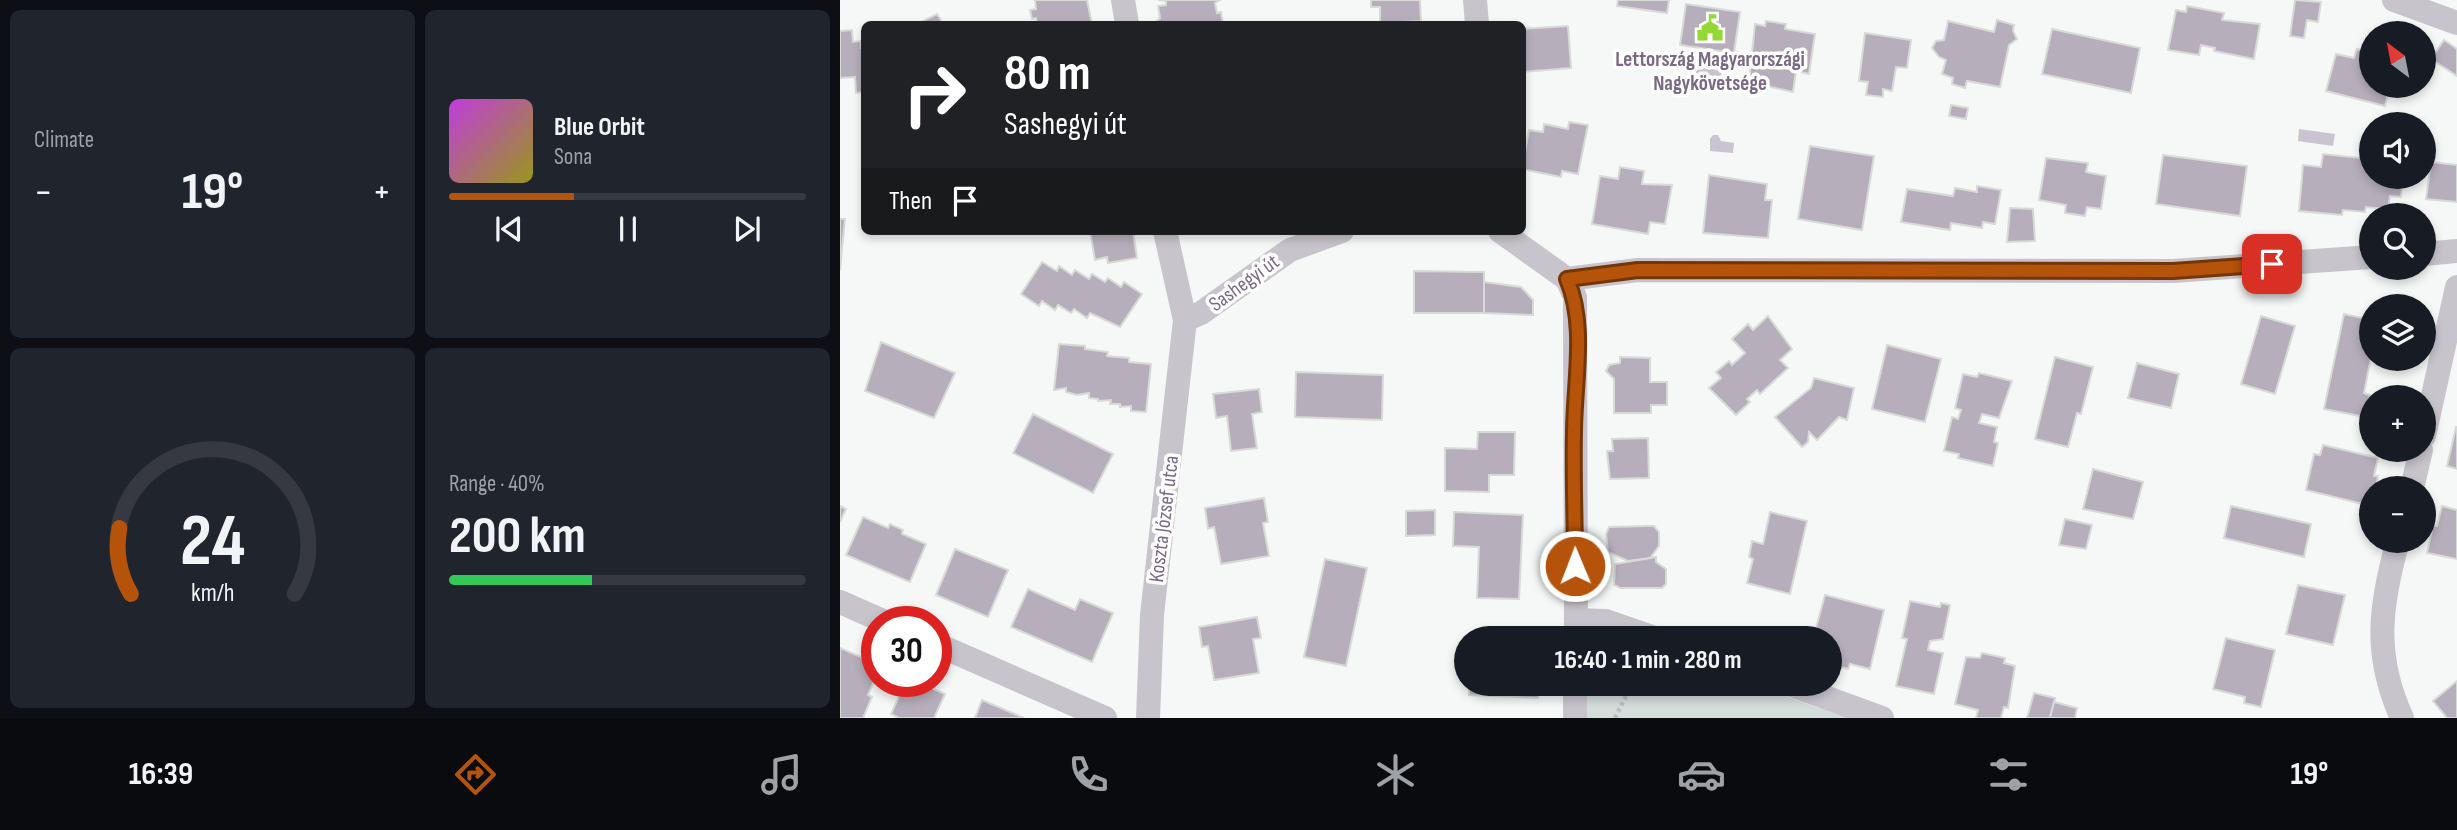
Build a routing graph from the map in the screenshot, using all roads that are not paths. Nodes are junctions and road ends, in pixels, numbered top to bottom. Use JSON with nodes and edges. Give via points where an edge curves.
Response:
{"nodes":[{"id":1,"x":1123,"y":0,"type":"edge"},
{"id":2,"x":1475,"y":0,"type":"edge"},
{"id":3,"x":2394,"y":0,"type":"edge"},
{"id":4,"x":1126,"y":21,"type":"edge"},
{"id":5,"x":1477,"y":21,"type":"edge"},
{"id":6,"x":2457,"y":23,"type":"edge"},
{"id":7,"x":1166,"y":235,"type":"edge"},
{"id":8,"x":1331,"y":235,"type":"edge"},
{"id":9,"x":1506,"y":235,"type":"edge"},
{"id":10,"x":2457,"y":251,"type":"edge"},
{"id":11,"x":2436,"y":253,"type":"edge"},
{"id":12,"x":2359,"y":258,"type":"edge"},
{"id":13,"x":1567,"y":279,"type":"junction"},
{"id":14,"x":2457,"y":287,"type":"edge"},
{"id":15,"x":1185,"y":320,"type":"junction"},
{"id":16,"x":2435,"y":385,"type":"edge"},
{"id":17,"x":2395,"y":553,"type":"edge"},
{"id":18,"x":840,"y":602,"type":"edge"},
{"id":19,"x":861,"y":611,"type":"edge"},
{"id":20,"x":1576,"y":626,"type":"edge"},
{"id":21,"x":1587,"y":626,"type":"edge"},
{"id":22,"x":1620,"y":626,"type":"edge"},
{"id":23,"x":952,"y":652,"type":"edge"},
{"id":24,"x":1575,"y":696,"type":"edge"},
{"id":25,"x":1822,"y":696,"type":"edge"},
{"id":26,"x":1105,"y":718,"type":"edge"},
{"id":27,"x":1148,"y":718,"type":"edge"},
{"id":28,"x":1575,"y":718,"type":"edge"},
{"id":29,"x":1882,"y":718,"type":"edge"},
{"id":30,"x":2402,"y":718,"type":"edge"}],
"edges":[{"from":1,"to":4,"type":"street"},
{"from":2,"to":5,"type":"street"},
{"from":3,"to":6,"type":"street"},
{"from":7,"to":15,"type":"street","name":"Koszta József utca"},
{"from":8,"to":15,"type":"street","name":"Sashegyi út","via":[[1290,250]]},
{"from":9,"to":13,"type":"street"},
{"from":10,"to":11,"type":"street"},
{"from":12,"to":13,"type":"street","via":[[2173,271],[1638,270]]},
{"from":13,"to":20,"type":"street","via":[[1577,318]]},
{"from":14,"to":16,"type":"street"},
{"from":15,"to":27,"type":"street","name":"Koszta József utca","via":[[1152,615]]},
{"from":17,"to":30,"type":"street","via":[[2380,638]]},
{"from":18,"to":19,"type":"street"},
{"from":21,"to":22,"type":"street","via":[[1606,621]]},
{"from":23,"to":26,"type":"street"},
{"from":24,"to":28,"type":"street"},
{"from":25,"to":29,"type":"street"}]}
